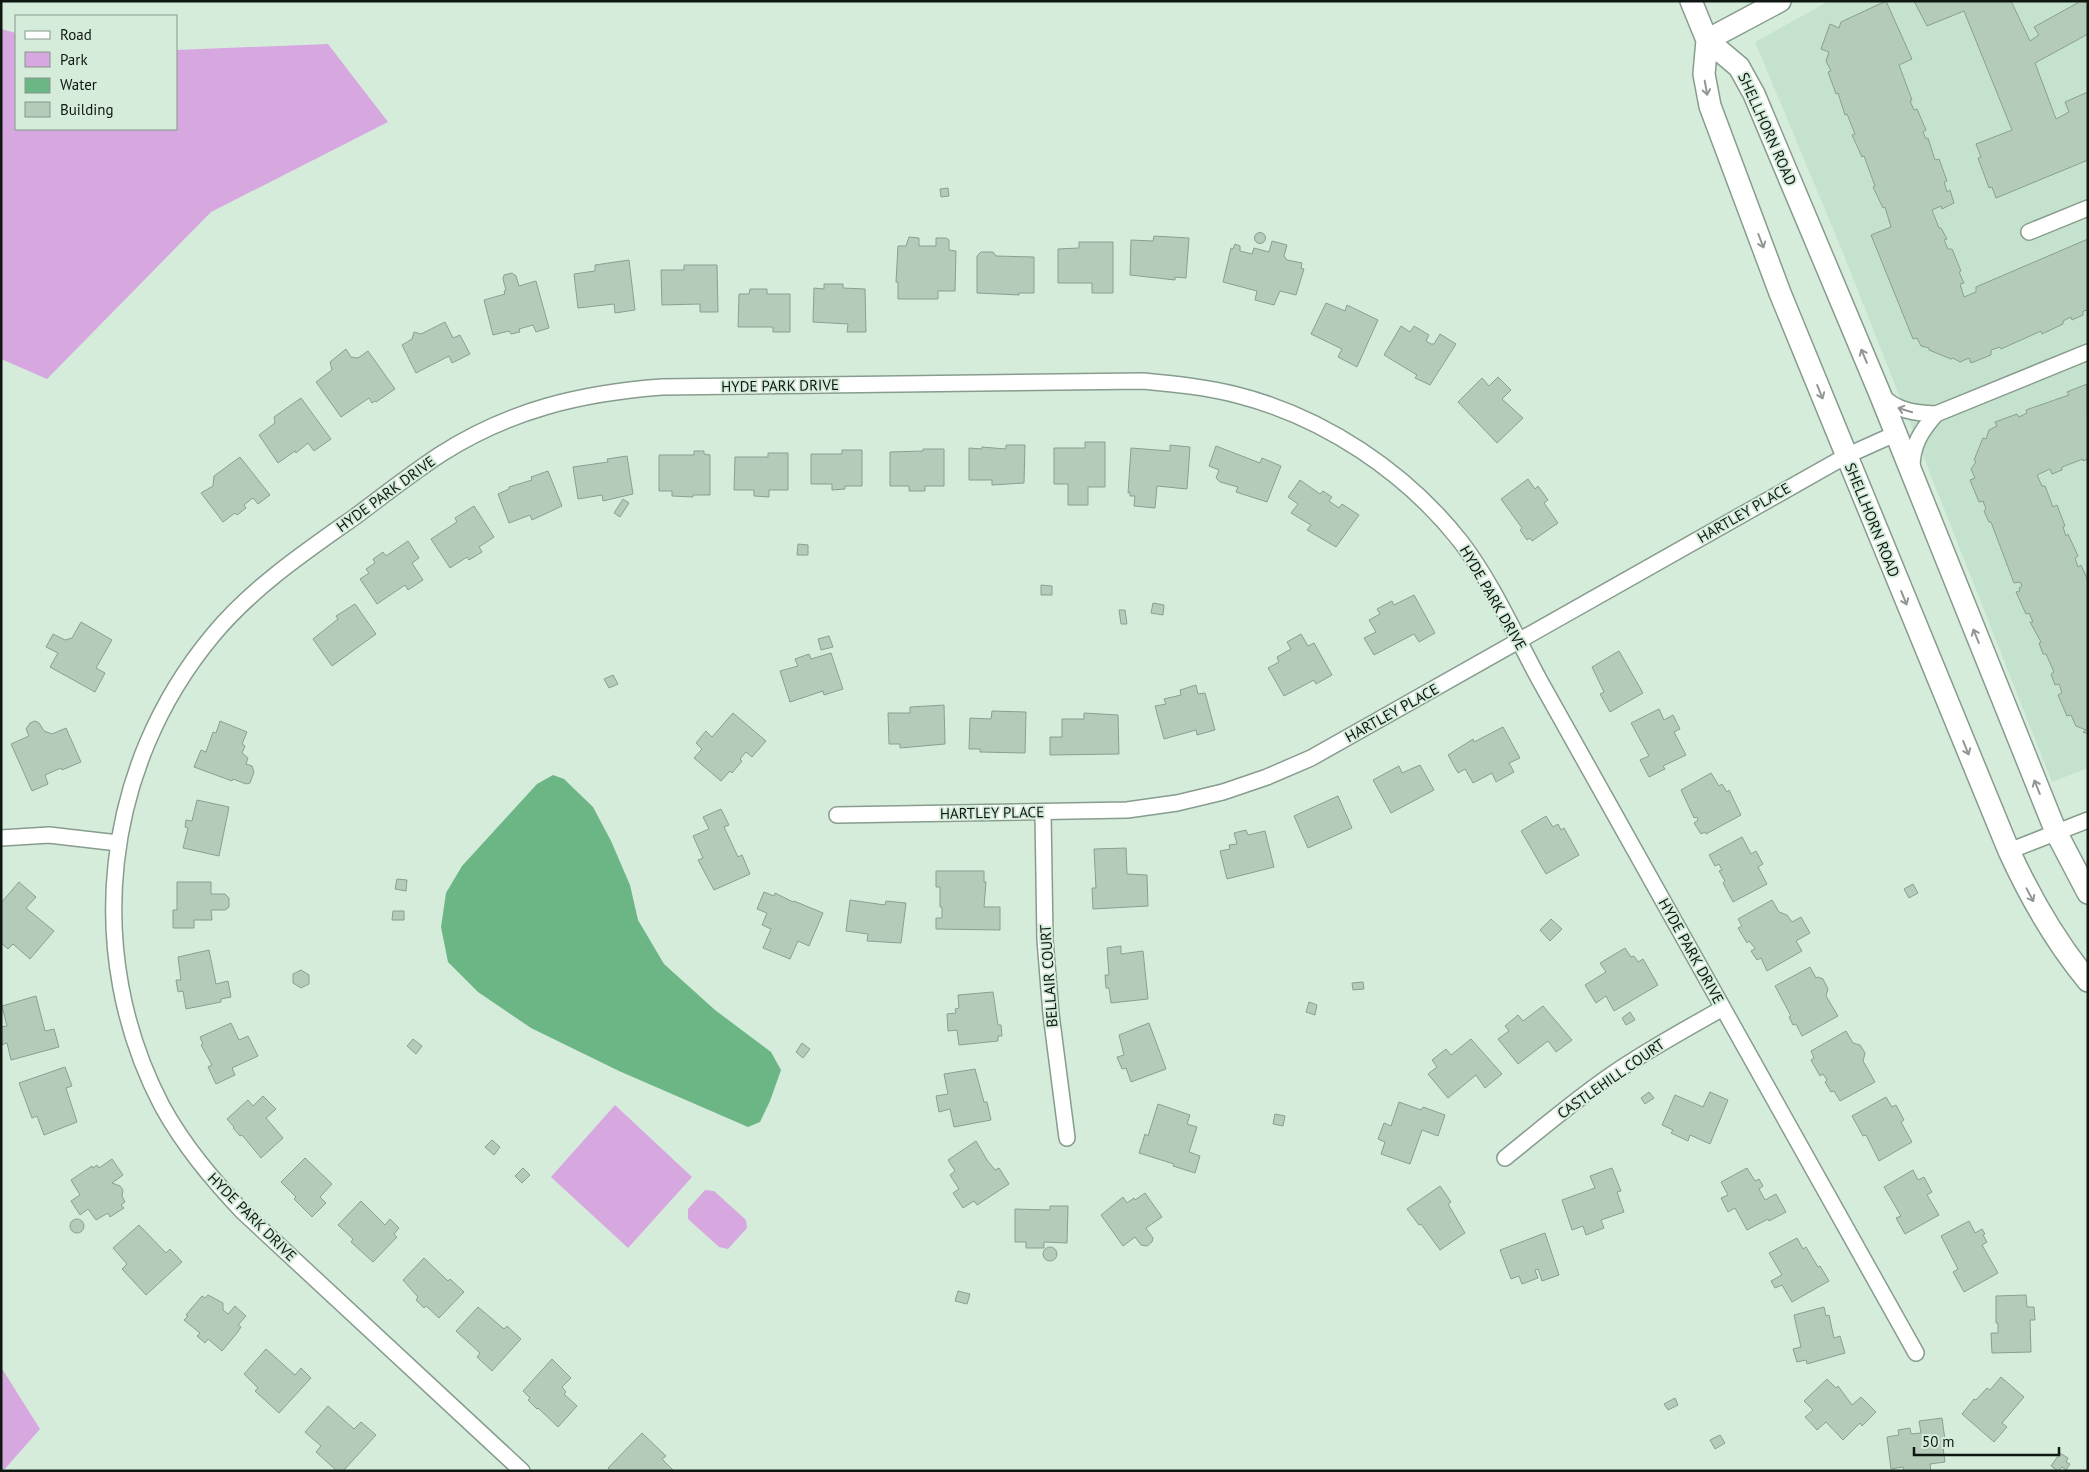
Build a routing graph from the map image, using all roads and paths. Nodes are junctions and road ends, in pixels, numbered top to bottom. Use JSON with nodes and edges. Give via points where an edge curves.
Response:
{"nodes":[{"id":1,"x":1691,"y":1,"type":"edge"},
{"id":2,"x":1780,"y":1,"type":"edge"},
{"id":3,"x":1707,"y":40,"type":"junction"},
{"id":4,"x":2088,"y":208,"type":"edge"},
{"id":5,"x":2029,"y":232,"type":"dead end"},
{"id":6,"x":2088,"y":352,"type":"edge"},
{"id":7,"x":1880,"y":394,"type":"junction"},
{"id":8,"x":1936,"y":414,"type":"junction"},
{"id":9,"x":1895,"y":434,"type":"junction"},
{"id":10,"x":1846,"y":456,"type":"junction"},
{"id":11,"x":1912,"y":475,"type":"junction"},
{"id":12,"x":1519,"y":642,"type":"junction"},
{"id":13,"x":1043,"y":813,"type":"junction"},
{"id":14,"x":837,"y":815,"type":"dead end"},
{"id":15,"x":2088,"y":820,"type":"edge"},
{"id":16,"x":2056,"y":832,"type":"junction"},
{"id":17,"x":1,"y":838,"type":"edge"},
{"id":18,"x":118,"y":843,"type":"junction"},
{"id":19,"x":2008,"y":851,"type":"junction"},
{"id":20,"x":2088,"y":894,"type":"edge"},
{"id":21,"x":2088,"y":981,"type":"edge"},
{"id":22,"x":1723,"y":1008,"type":"junction"},
{"id":23,"x":1067,"y":1138,"type":"dead end"},
{"id":24,"x":1505,"y":1158,"type":"dead end"},
{"id":25,"x":1916,"y":1353,"type":"dead end"},
{"id":26,"x":522,"y":1471,"type":"edge"}],
"edges":[{"from":1,"to":3,"type":"main road","name":"SHELLHORN ROAD"},
{"from":2,"to":3,"type":"main road"},
{"from":7,"to":3,"type":"main road","name":"SHELLHORN ROAD","one_way":true,"via":[[1754,94],[1738,67]]},
{"from":3,"to":10,"type":"main road","name":"SHELLHORN ROAD","one_way":true,"via":[[1704,74],[1710,106]]},
{"from":4,"to":5,"type":"street"},
{"from":6,"to":8,"type":"street"},
{"from":8,"to":7,"type":"street","one_way":true,"via":[[1901,409]]},
{"from":7,"to":9,"type":"main road","name":"SHELLHORN ROAD"},
{"from":8,"to":11,"type":"street","via":[[1915,444]]},
{"from":9,"to":10,"type":"street","name":"HARTLEY PLACE"},
{"from":9,"to":11,"type":"main road","name":"SHELLHORN ROAD"},
{"from":10,"to":12,"type":"street","name":"HARTLEY PLACE"},
{"from":10,"to":19,"type":"main road","name":"SHELLHORN ROAD","one_way":true},
{"from":16,"to":11,"type":"main road","name":"SHELLHORN ROAD","one_way":true},
{"from":12,"to":13,"type":"street","name":"HARTLEY PLACE","via":[[1311,758],[1267,777],[1177,803],[1127,810]]},
{"from":12,"to":18,"type":"street","name":"HYDE PARK DRIVE","via":[[1461,542],[1427,504],[1358,449],[1320,427],[1238,395],[1143,381],[615,390],[569,399],[524,413],[441,454],[248,597],[209,640],[162,709],[133,783]]},
{"from":12,"to":22,"type":"street","name":"HYDE PARK DRIVE"},
{"from":13,"to":14,"type":"street","name":"HARTLEY PLACE"},
{"from":13,"to":23,"type":"street","name":"BELLAIR COURT","via":[[1045,940]]},
{"from":15,"to":16,"type":"street"},
{"from":16,"to":19,"type":"street"},
{"from":16,"to":20,"type":"main road","name":"SHELLHORN ROAD"},
{"from":17,"to":18,"type":"street","via":[[49,835]]},
{"from":18,"to":26,"type":"street","name":"HYDE PARK DRIVE","via":[[113,916],[122,996],[147,1074],[182,1139],[243,1212]]},
{"from":19,"to":21,"type":"main road","name":"SHELLHORN ROAD","one_way":true,"via":[[2049,928]]},
{"from":22,"to":24,"type":"street","name":"CASTLEHILL COURT","via":[[1615,1072]]},
{"from":22,"to":25,"type":"street","name":"HYDE PARK DRIVE"}]}
